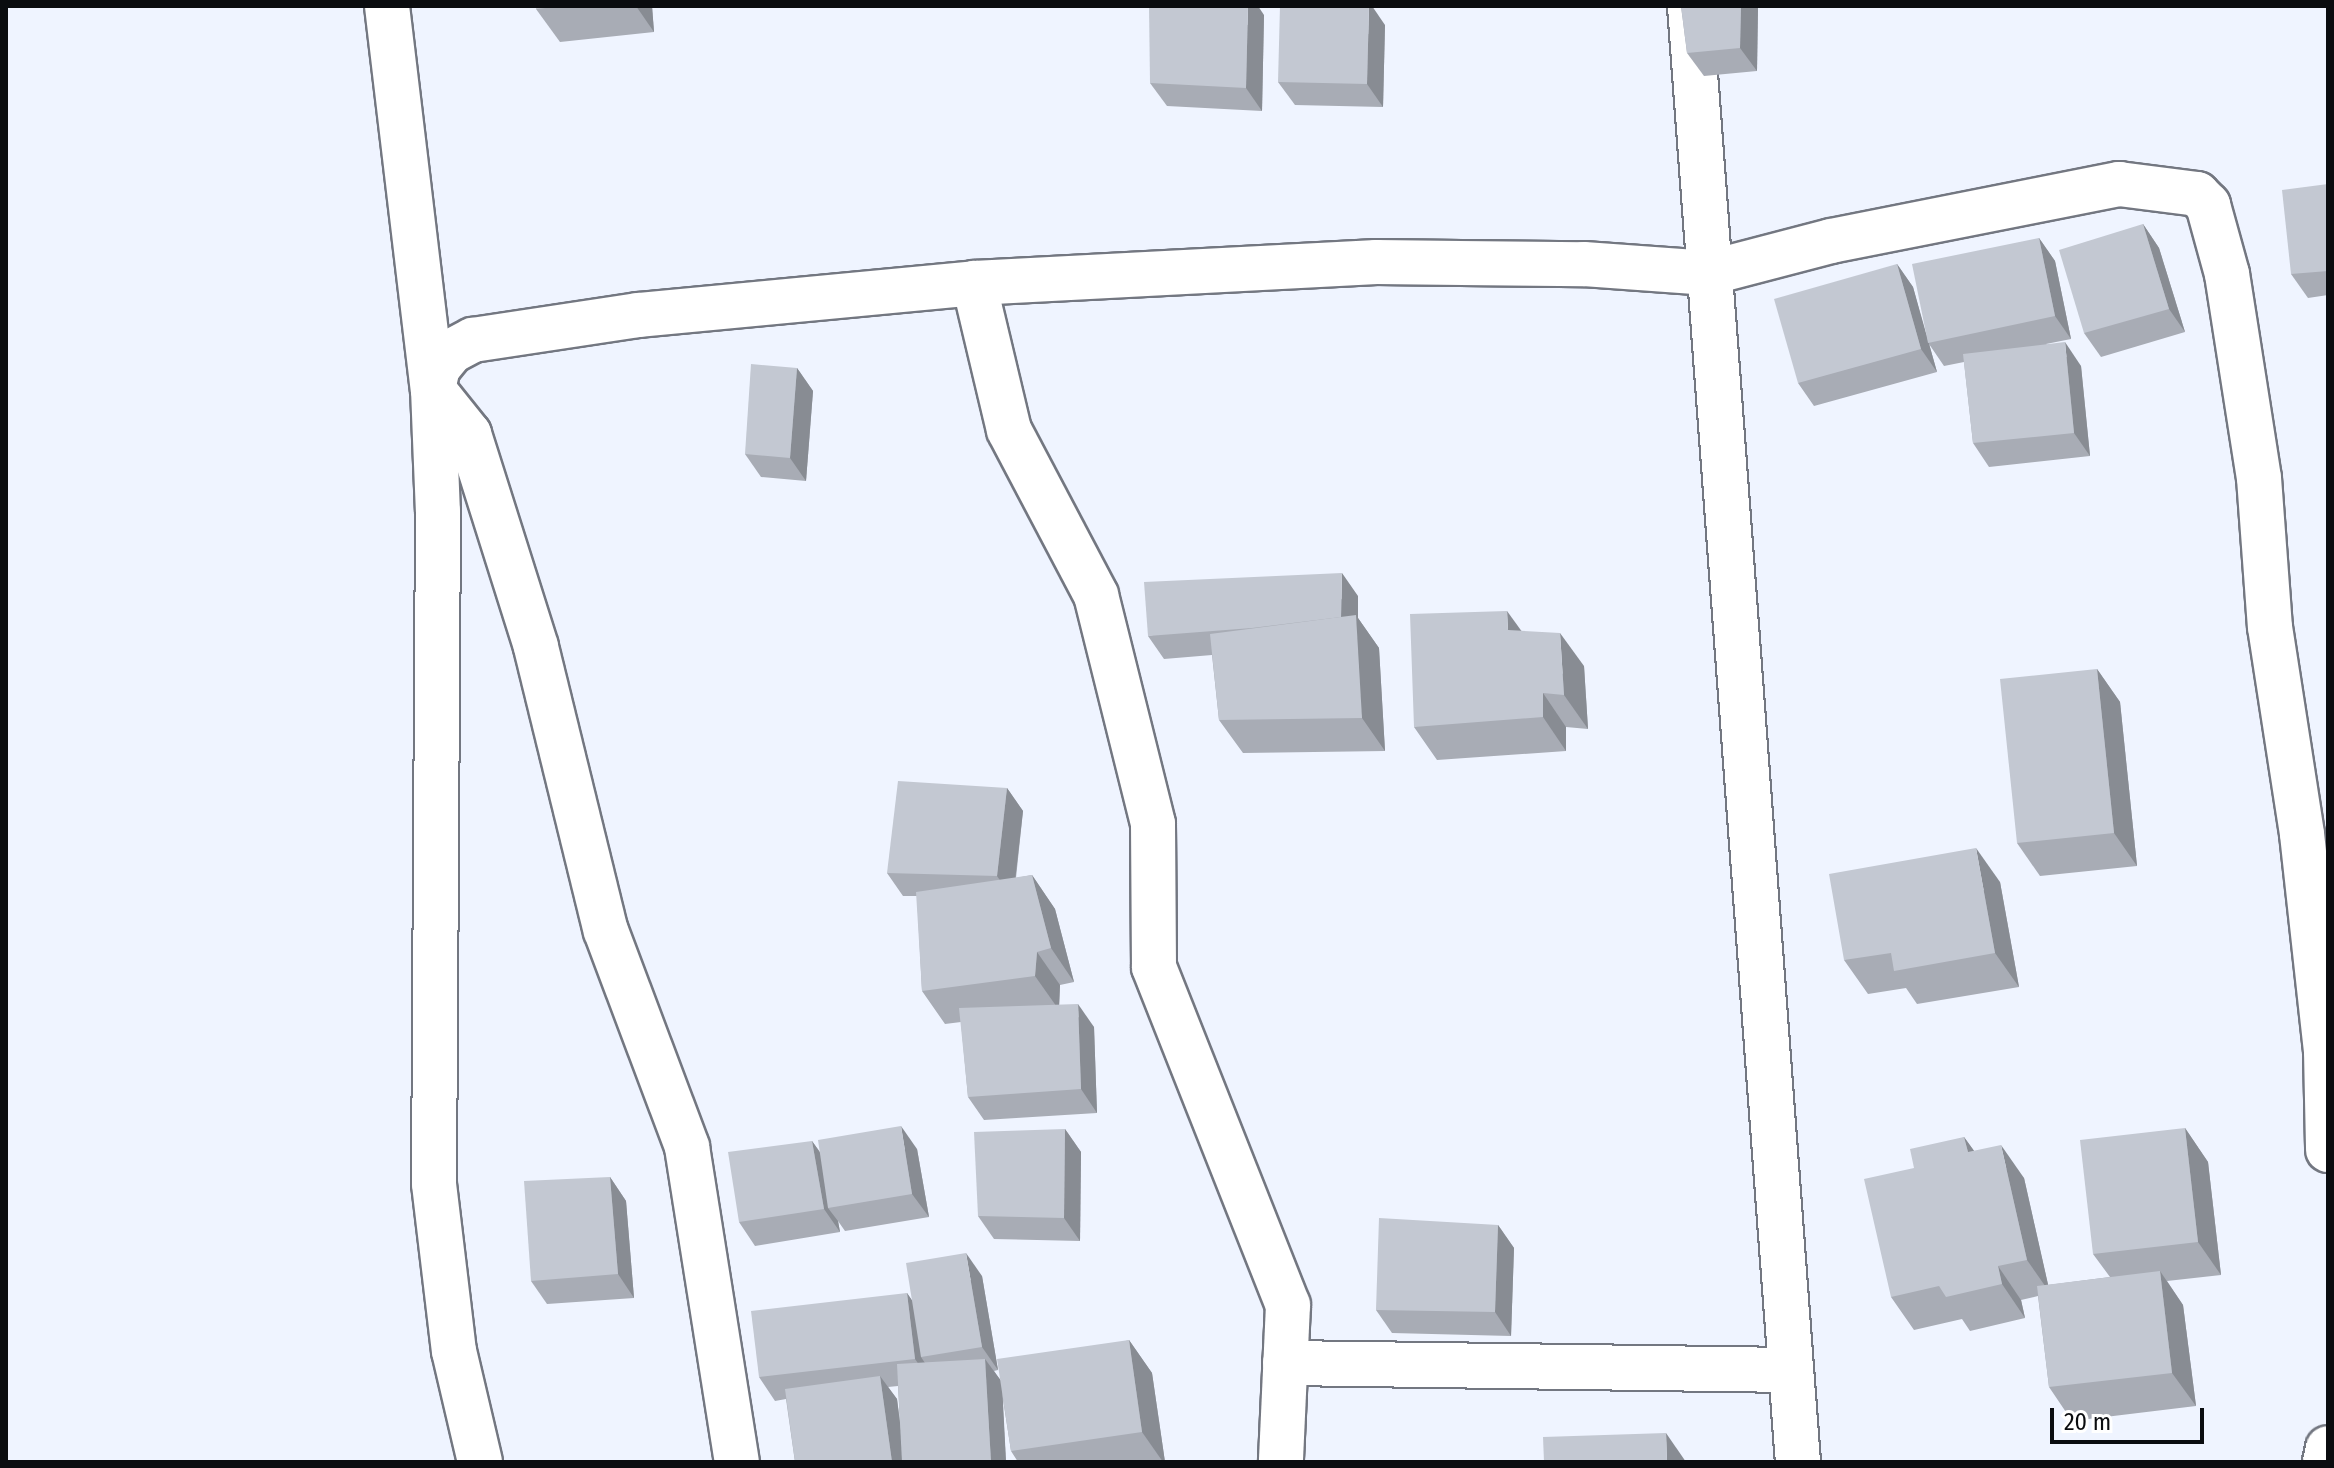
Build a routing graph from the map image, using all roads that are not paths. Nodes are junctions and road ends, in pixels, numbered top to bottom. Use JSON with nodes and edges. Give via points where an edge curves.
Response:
{"nodes":[{"id":1,"x":387,"y":6,"type":"edge"},
{"id":2,"x":1690,"y":6,"type":"edge"},
{"id":3,"x":1709,"y":273,"type":"junction"},
{"id":4,"x":974,"y":283,"type":"junction"},
{"id":5,"x":433,"y":389,"type":"junction"},
{"id":6,"x":2328,"y":1150,"type":"edge"},
{"id":7,"x":1285,"y":1363,"type":"junction"},
{"id":8,"x":1791,"y":1370,"type":"junction"},
{"id":9,"x":2328,"y":1448,"type":"edge"},
{"id":10,"x":480,"y":1462,"type":"edge"},
{"id":11,"x":737,"y":1462,"type":"edge"},
{"id":12,"x":1281,"y":1462,"type":"edge"},
{"id":13,"x":1798,"y":1462,"type":"edge"},
{"id":14,"x":2325,"y":1462,"type":"edge"}],
"edges":[{"from":1,"to":5,"type":"street"},
{"from":2,"to":3,"type":"street"},
{"from":3,"to":4,"type":"street","via":[[1584,264],[1376,262]]},
{"from":3,"to":6,"type":"street","via":[[1831,241],[2119,184],[2184,189],[2208,205],[2227,274],[2259,478],[2270,627],[2302,834],[2326,1051]]},
{"from":3,"to":8,"type":"street"},
{"from":4,"to":5,"type":"street","via":[[638,315],[473,340],[452,351],[438,368]]},
{"from":4,"to":7,"type":"street","via":[[1009,430],[1096,595],[1153,824],[1154,967],[1288,1305]]},
{"from":5,"to":10,"type":"street","via":[[438,511],[434,1184],[454,1351]]},
{"from":5,"to":11,"type":"street","via":[[469,434],[536,647],[606,931],[687,1147]]},
{"from":7,"to":8,"type":"street"},
{"from":7,"to":12,"type":"street"},
{"from":8,"to":13,"type":"street"},
{"from":9,"to":14,"type":"street"}]}
